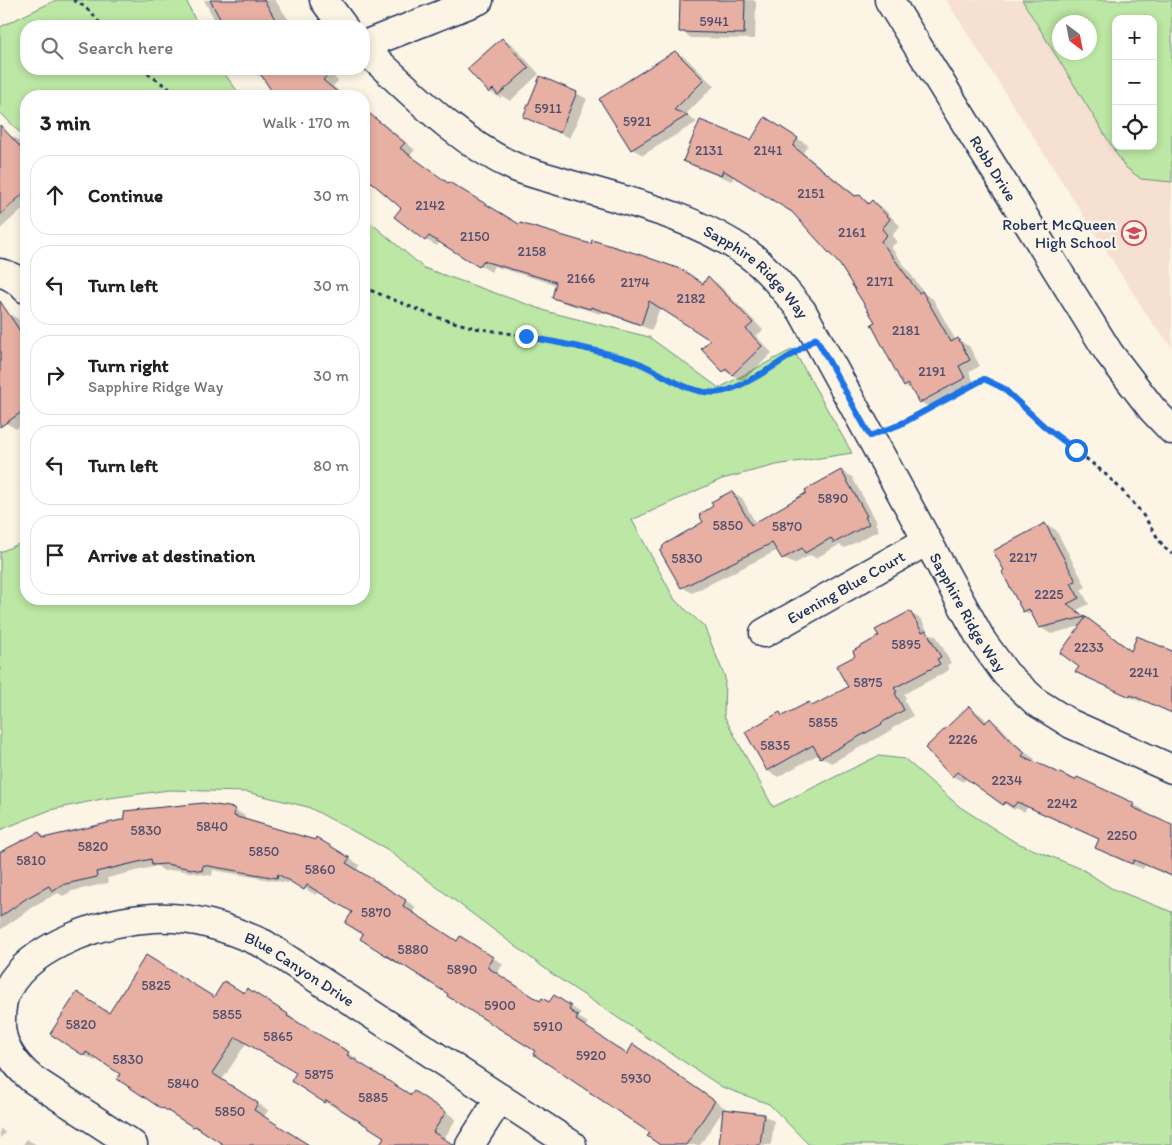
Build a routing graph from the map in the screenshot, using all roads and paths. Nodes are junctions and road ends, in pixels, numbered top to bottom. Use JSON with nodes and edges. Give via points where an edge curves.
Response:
{"nodes":[{"id":1,"x":73,"y":0,"type":"edge"},
{"id":2,"x":324,"y":0,"type":"edge"},
{"id":3,"x":479,"y":0,"type":"edge"},
{"id":4,"x":889,"y":0,"type":"edge"},
{"id":5,"x":98,"y":20,"type":"edge"},
{"id":6,"x":339,"y":20,"type":"edge"},
{"id":7,"x":370,"y":45,"type":"edge"},
{"id":8,"x":370,"y":53,"type":"edge"},
{"id":9,"x":150,"y":75,"type":"edge"},
{"id":10,"x":171,"y":90,"type":"edge"},
{"id":11,"x":370,"y":290,"type":"edge"},
{"id":12,"x":816,"y":338,"type":"junction"},
{"id":13,"x":1172,"y":430,"type":"edge"},
{"id":14,"x":870,"y":436,"type":"junction"},
{"id":15,"x":927,"y":541,"type":"junction"},
{"id":16,"x":1172,"y":554,"type":"edge"},
{"id":17,"x":764,"y":633,"type":"dead end"},
{"id":18,"x":1172,"y":769,"type":"edge"},
{"id":19,"x":500,"y":1098,"type":"junction"},
{"id":20,"x":134,"y":1145,"type":"edge"},
{"id":21,"x":470,"y":1145,"type":"edge"},
{"id":22,"x":572,"y":1145,"type":"edge"}],
"edges":[{"from":1,"to":5,"type":"path"},
{"from":2,"to":6,"type":"street"},
{"from":3,"to":7,"type":"street"},
{"from":4,"to":13,"type":"street","name":"Robb Drive","via":[[1109,353]]},
{"from":8,"to":12,"type":"street","name":"Sapphire Ridge Way","via":[[450,127],[483,151],[516,167],[681,219],[715,233],[749,255],[777,280],[802,311]]},
{"from":9,"to":10,"type":"path"},
{"from":11,"to":12,"type":"path","via":[[436,317],[475,328],[619,356],[645,365],[687,387],[709,392],[734,388]]},
{"from":12,"to":14,"type":"street","name":"Sapphire Ridge Way"},
{"from":14,"to":15,"type":"street","name":"Sapphire Ridge Way"},
{"from":14,"to":16,"type":"path","via":[[899,425],[984,379],[989,380],[1003,388],[1124,492]]},
{"from":15,"to":17,"type":"street","name":"Evening Blue Court"},
{"from":15,"to":18,"type":"street","name":"Sapphire Ridge Way","via":[[982,641],[1006,674],[1036,702],[1070,724]]},
{"from":19,"to":20,"type":"street","name":"Blue Canyon Drive","via":[[264,944],[229,929],[192,920],[155,918],[117,922],[78,934],[44,952],[21,970],[7,988],[1,1008],[0,1029],[7,1051],[20,1069]]},
{"from":19,"to":21,"type":"street"},
{"from":19,"to":22,"type":"street","name":"Blue Canyon Drive"}]}
